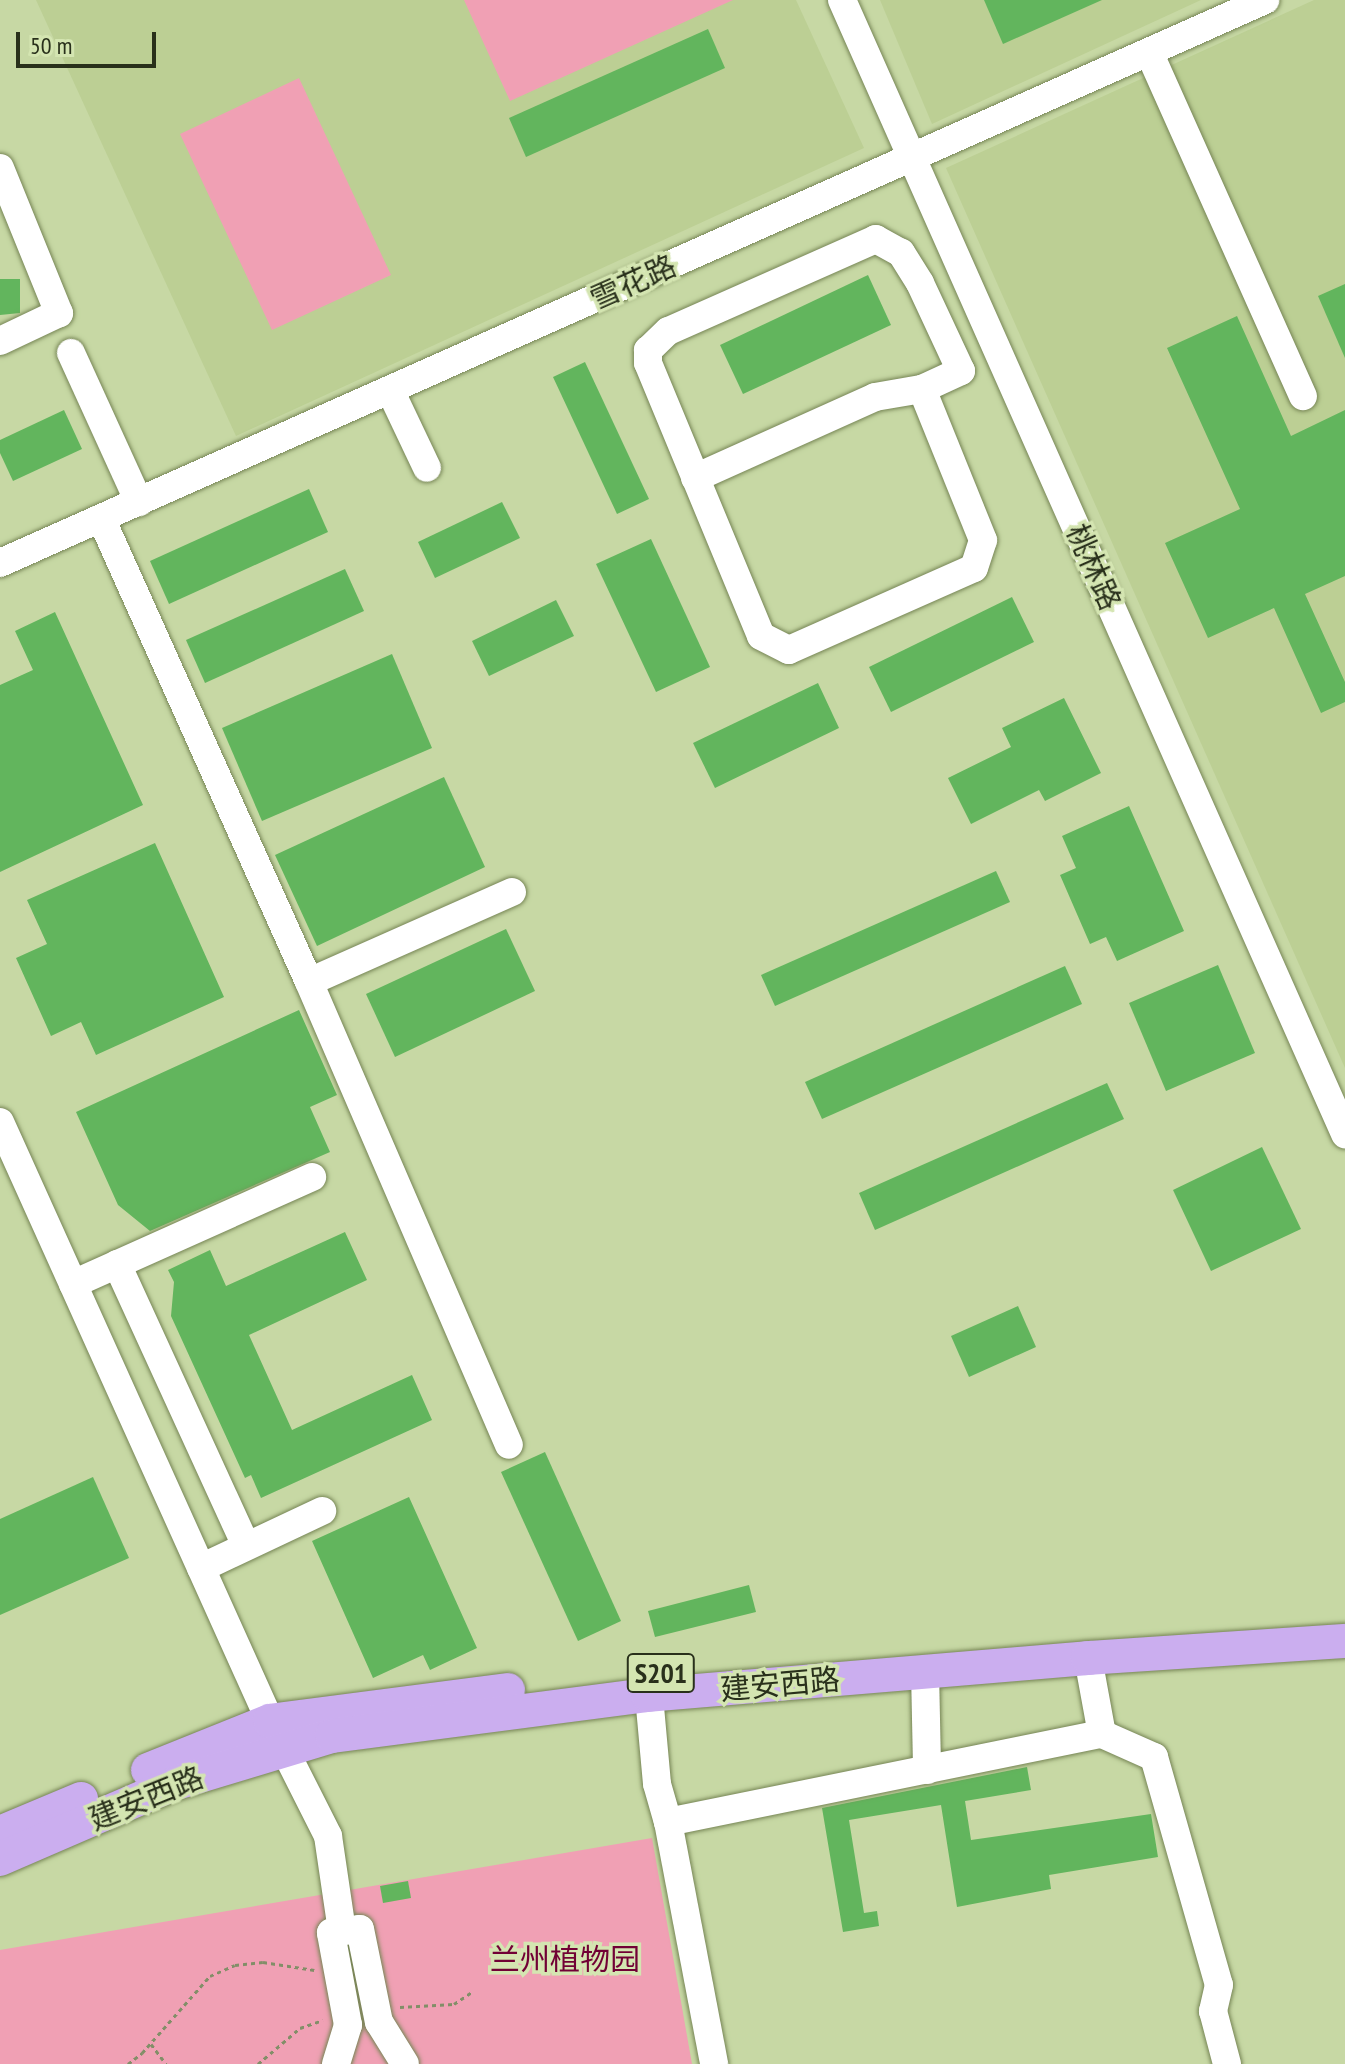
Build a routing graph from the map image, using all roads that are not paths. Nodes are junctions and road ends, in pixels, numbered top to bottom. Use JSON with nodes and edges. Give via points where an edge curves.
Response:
{"nodes":[{"id":1,"x":842,"y":0,"type":"edge"},
{"id":2,"x":1265,"y":0,"type":"edge"},
{"id":3,"x":1149,"y":52,"type":"junction"},
{"id":4,"x":913,"y":158,"type":"junction"},
{"id":5,"x":0,"y":168,"type":"edge"},
{"id":6,"x":0,"y":341,"type":"edge"},
{"id":7,"x":71,"y":353,"type":"dead end"},
{"id":8,"x":999,"y":353,"type":"junction"},
{"id":9,"x":961,"y":371,"type":"junction"},
{"id":10,"x":922,"y":389,"type":"junction"},
{"id":11,"x":390,"y":390,"type":"junction"},
{"id":12,"x":1303,"y":396,"type":"dead end"},
{"id":13,"x":844,"y":411,"type":"junction"},
{"id":14,"x":764,"y":458,"type":"dead end"},
{"id":15,"x":427,"y":468,"type":"dead end"},
{"id":16,"x":695,"y":478,"type":"junction"},
{"id":17,"x":139,"y":502,"type":"junction"},
{"id":18,"x":101,"y":518,"type":"junction"},
{"id":19,"x":0,"y":563,"type":"edge"},
{"id":20,"x":512,"y":892,"type":"dead end"},
{"id":21,"x":309,"y":982,"type":"junction"},
{"id":22,"x":0,"y":1122,"type":"edge"},
{"id":23,"x":1345,"y":1134,"type":"edge"},
{"id":24,"x":312,"y":1177,"type":"dead end"},
{"id":25,"x":117,"y":1264,"type":"junction"},
{"id":26,"x":73,"y":1284,"type":"junction"},
{"id":27,"x":509,"y":1445,"type":"dead end"},
{"id":28,"x":322,"y":1511,"type":"dead end"},
{"id":29,"x":246,"y":1546,"type":"junction"},
{"id":30,"x":201,"y":1568,"type":"junction"},
{"id":31,"x":1345,"y":1619,"type":"edge"},
{"id":32,"x":1345,"y":1641,"type":"edge"},
{"id":33,"x":1088,"y":1658,"type":"junction"},
{"id":34,"x":925,"y":1671,"type":"junction"},
{"id":35,"x":648,"y":1684,"type":"junction"},
{"id":36,"x":1102,"y":1734,"type":"junction"},
{"id":37,"x":276,"y":1735,"type":"junction"},
{"id":38,"x":927,"y":1770,"type":"junction"},
{"id":39,"x":668,"y":1822,"type":"junction"},
{"id":40,"x":0,"y":1833,"type":"edge"},
{"id":41,"x":0,"y":1859,"type":"edge"},
{"id":42,"x":342,"y":1931,"type":"junction"},
{"id":43,"x":400,"y":2054,"type":"edge"},
{"id":44,"x":337,"y":2060,"type":"edge"},
{"id":45,"x":714,"y":2064,"type":"edge"},
{"id":46,"x":1227,"y":2064,"type":"edge"}],
"edges":[{"from":1,"to":4,"type":"street","name":"桃林路"},
{"from":2,"to":3,"type":"street","name":"雪花路"},
{"from":3,"to":4,"type":"street","name":"雪花路"},
{"from":3,"to":12,"type":"street"},
{"from":4,"to":8,"type":"street","name":"桃林路"},
{"from":4,"to":11,"type":"street","name":"雪花路"},
{"from":5,"to":6,"type":"street","via":[[59,313]]},
{"from":7,"to":17,"type":"street"},
{"from":8,"to":9,"type":"street"},
{"from":8,"to":23,"type":"street","name":"桃林路"},
{"from":9,"to":10,"type":"street"},
{"from":9,"to":16,"type":"street","via":[[901,253],[876,239],[668,331],[648,350],[648,363]]},
{"from":10,"to":13,"type":"street","via":[[875,397]]},
{"from":10,"to":16,"type":"street","via":[[983,540],[974,568],[789,650],[761,636]]},
{"from":11,"to":15,"type":"street"},
{"from":11,"to":17,"type":"street","name":"雪花路"},
{"from":13,"to":14,"type":"street","via":[[842,425]]},
{"from":13,"to":16,"type":"street"},
{"from":17,"to":18,"type":"street","name":"雪花路"},
{"from":18,"to":19,"type":"street","name":"雪花路"},
{"from":18,"to":21,"type":"street"},
{"from":20,"to":21,"type":"street"},
{"from":21,"to":27,"type":"street"},
{"from":22,"to":26,"type":"street"},
{"from":24,"to":25,"type":"street"},
{"from":25,"to":26,"type":"street"},
{"from":25,"to":29,"type":"street"},
{"from":26,"to":30,"type":"street"},
{"from":28,"to":29,"type":"street"},
{"from":29,"to":30,"type":"street"},
{"from":30,"to":37,"type":"street"},
{"from":31,"to":35,"type":"main road","name":"建安西路","number":"S201","via":[[1122,1633]]},
{"from":32,"to":33,"type":"main road","name":"建安西路","number":"S201"},
{"from":33,"to":34,"type":"main road","name":"建安西路","number":"S201"},
{"from":33,"to":36,"type":"street"},
{"from":34,"to":35,"type":"main road","name":"建安西路","number":"S201"},
{"from":34,"to":38,"type":"street"},
{"from":35,"to":37,"type":"main road","name":"建安西路","number":"S201","via":[[332,1736]]},
{"from":35,"to":39,"type":"street","via":[[657,1784]]},
{"from":36,"to":38,"type":"street"},
{"from":36,"to":46,"type":"street","via":[[1154,1757],[1219,1985],[1213,2011]]},
{"from":37,"to":40,"type":"main road","name":"建安西路","number":"S201"},
{"from":37,"to":41,"type":"main road","name":"建安西路","number":"S201"},
{"from":37,"to":42,"type":"street","via":[[328,1836]]},
{"from":38,"to":39,"type":"street"},
{"from":39,"to":45,"type":"street"},
{"from":42,"to":43,"type":"street","via":[[360,1929],[379,2022]]},
{"from":42,"to":44,"type":"street","via":[[331,1933],[348,2025]]},
{"from":43,"to":44,"type":"street","via":[[377,2038],[359,2041]]}]}
